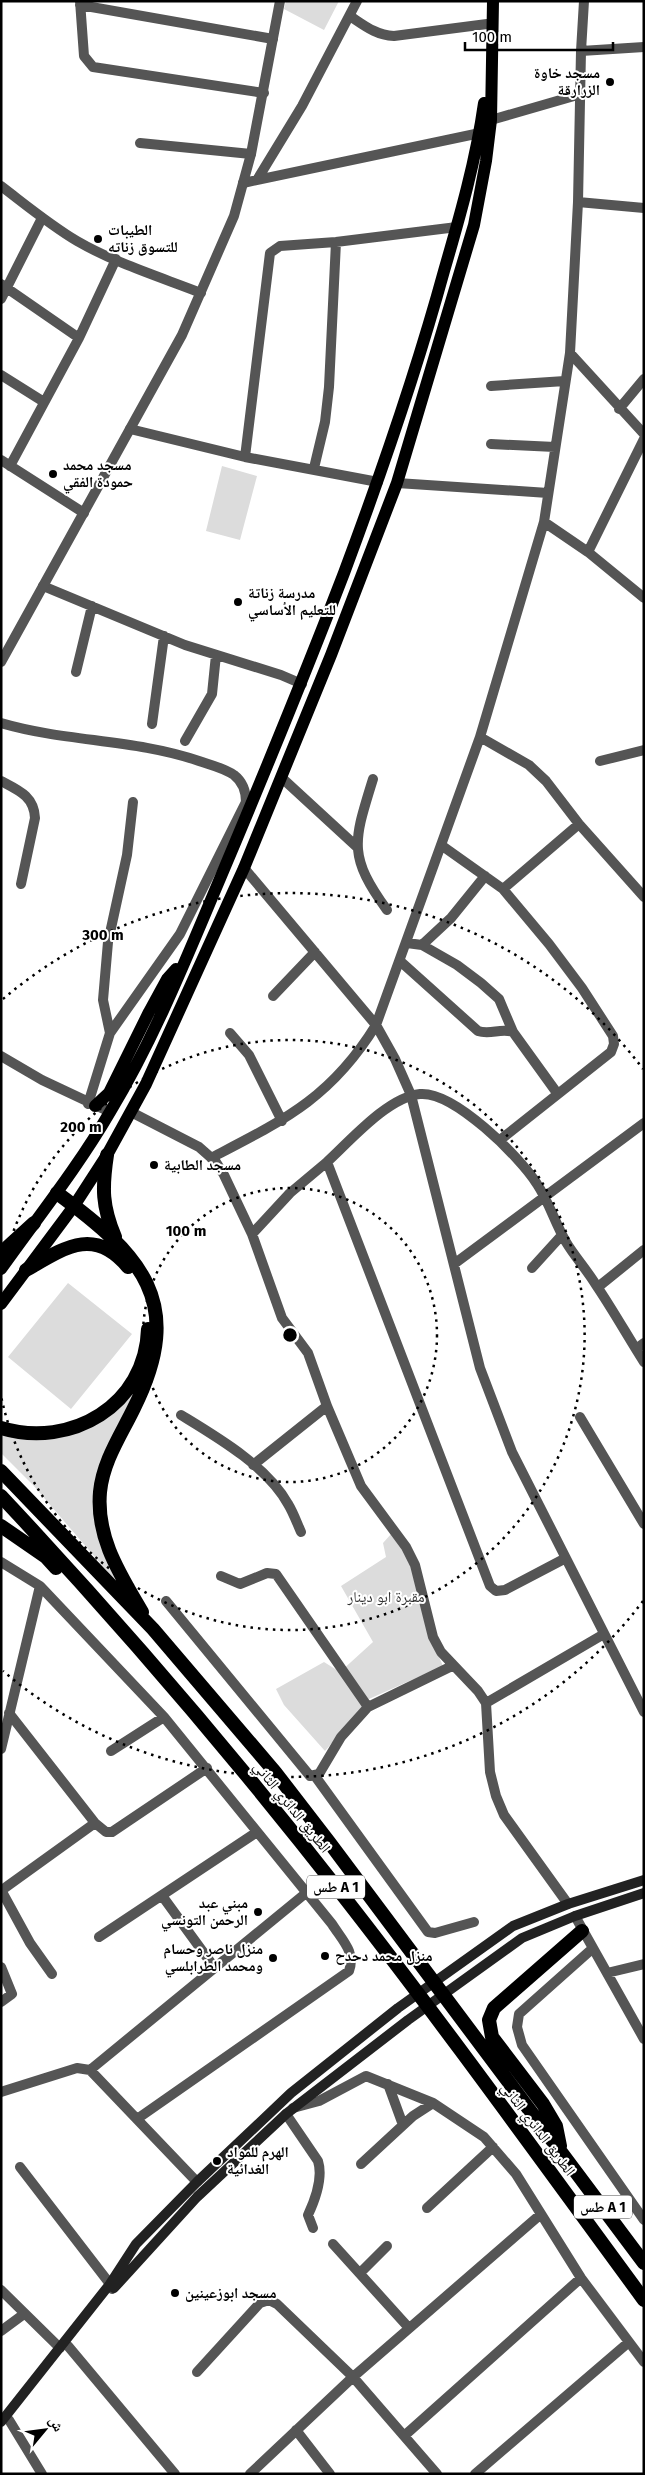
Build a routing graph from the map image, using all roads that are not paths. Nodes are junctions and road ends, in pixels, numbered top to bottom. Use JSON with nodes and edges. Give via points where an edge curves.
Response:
{"nodes":[{"id":1,"x":280,"y":1,"type":"edge"},
{"id":2,"x":357,"y":1,"type":"edge"},
{"id":3,"x":487,"y":1,"type":"edge"},
{"id":4,"x":493,"y":1,"type":"edge"},
{"id":5,"x":584,"y":1,"type":"edge"},
{"id":6,"x":80,"y":3,"type":"edge"},
{"id":7,"x":350,"y":16,"type":"junction"},
{"id":8,"x":487,"y":24,"type":"junction"},
{"id":9,"x":273,"y":38,"type":"junction"},
{"id":10,"x":644,"y":47,"type":"edge"},
{"id":11,"x":581,"y":51,"type":"junction"},
{"id":12,"x":264,"y":93,"type":"junction"},
{"id":13,"x":581,"y":94,"type":"junction"},
{"id":14,"x":491,"y":120,"type":"junction"},
{"id":15,"x":480,"y":134,"type":"junction"},
{"id":16,"x":140,"y":143,"type":"dead end"},
{"id":17,"x":251,"y":154,"type":"junction"},
{"id":18,"x":256,"y":180,"type":"junction"},
{"id":19,"x":243,"y":183,"type":"junction"},
{"id":20,"x":1,"y":186,"type":"edge"},
{"id":21,"x":578,"y":202,"type":"junction"},
{"id":22,"x":644,"y":208,"type":"edge"},
{"id":23,"x":42,"y":218,"type":"junction"},
{"id":24,"x":457,"y":227,"type":"junction"},
{"id":25,"x":336,"y":242,"type":"junction"},
{"id":26,"x":116,"y":259,"type":"junction"},
{"id":27,"x":4,"y":286,"type":"edge"},
{"id":28,"x":201,"y":293,"type":"junction"},
{"id":29,"x":1,"y":299,"type":"edge"},
{"id":30,"x":433,"y":311,"type":"junction"},
{"id":31,"x":448,"y":316,"type":"junction"},
{"id":32,"x":79,"y":338,"type":"junction"},
{"id":33,"x":570,"y":353,"type":"junction"},
{"id":34,"x":1,"y":375,"type":"edge"},
{"id":35,"x":644,"y":379,"type":"edge"},
{"id":36,"x":566,"y":382,"type":"junction"},
{"id":37,"x":491,"y":386,"type":"dead end"},
{"id":38,"x":44,"y":402,"type":"junction"},
{"id":39,"x":619,"y":409,"type":"junction"},
{"id":40,"x":130,"y":429,"type":"junction"},
{"id":41,"x":644,"y":434,"type":"edge"},
{"id":42,"x":644,"y":440,"type":"edge"},
{"id":43,"x":491,"y":444,"type":"dead end"},
{"id":44,"x":555,"y":448,"type":"junction"},
{"id":45,"x":245,"y":457,"type":"junction"},
{"id":46,"x":6,"y":463,"type":"edge"},
{"id":47,"x":314,"y":468,"type":"junction"},
{"id":48,"x":378,"y":482,"type":"junction"},
{"id":49,"x":397,"y":483,"type":"junction"},
{"id":50,"x":548,"y":493,"type":"junction"},
{"id":51,"x":84,"y":512,"type":"junction"},
{"id":52,"x":544,"y":522,"type":"junction"},
{"id":53,"x":588,"y":552,"type":"junction"},
{"id":54,"x":43,"y":586,"type":"junction"},
{"id":55,"x":644,"y":598,"type":"edge"},
{"id":56,"x":92,"y":606,"type":"junction"},
{"id":57,"x":164,"y":636,"type":"junction"},
{"id":58,"x":216,"y":655,"type":"junction"},
{"id":59,"x":1,"y":662,"type":"edge"},
{"id":60,"x":76,"y":672,"type":"dead end"},
{"id":61,"x":302,"y":684,"type":"junction"},
{"id":62,"x":288,"y":718,"type":"junction"},
{"id":63,"x":1,"y":723,"type":"edge"},
{"id":64,"x":152,"y":724,"type":"dead end"},
{"id":65,"x":303,"y":725,"type":"junction"},
{"id":66,"x":480,"y":737,"type":"junction"},
{"id":67,"x":185,"y":741,"type":"dead end"},
{"id":68,"x":644,"y":750,"type":"edge"},
{"id":69,"x":600,"y":761,"type":"dead end"},
{"id":70,"x":282,"y":778,"type":"junction"},
{"id":71,"x":373,"y":779,"type":"dead end"},
{"id":72,"x":1,"y":781,"type":"edge"},
{"id":73,"x":133,"y":802,"type":"dead end"},
{"id":74,"x":580,"y":824,"type":"junction"},
{"id":75,"x":441,"y":845,"type":"junction"},
{"id":76,"x":357,"y":847,"type":"junction"},
{"id":77,"x":244,"y":868,"type":"junction"},
{"id":78,"x":485,"y":876,"type":"junction"},
{"id":79,"x":21,"y":884,"type":"dead end"},
{"id":80,"x":503,"y":889,"type":"junction"},
{"id":81,"x":644,"y":897,"type":"edge"},
{"id":82,"x":387,"y":910,"type":"dead end"},
{"id":83,"x":407,"y":942,"type":"junction"},
{"id":84,"x":422,"y":945,"type":"junction"},
{"id":85,"x":315,"y":952,"type":"junction"},
{"id":86,"x":185,"y":960,"type":"junction"},
{"id":87,"x":400,"y":962,"type":"junction"},
{"id":88,"x":273,"y":996,"type":"dead end"},
{"id":89,"x":376,"y":1025,"type":"junction"},
{"id":90,"x":513,"y":1032,"type":"junction"},
{"id":91,"x":110,"y":1033,"type":"junction"},
{"id":92,"x":230,"y":1033,"type":"dead end"},
{"id":93,"x":1,"y":1056,"type":"edge"},
{"id":94,"x":557,"y":1093,"type":"junction"},
{"id":95,"x":411,"y":1096,"type":"junction"},
{"id":96,"x":92,"y":1105,"type":"junction"},
{"id":97,"x":110,"y":1112,"type":"junction"},
{"id":98,"x":132,"y":1112,"type":"junction"},
{"id":99,"x":282,"y":1121,"type":"junction"},
{"id":100,"x":644,"y":1123,"type":"edge"},
{"id":101,"x":500,"y":1140,"type":"junction"},
{"id":102,"x":107,"y":1155,"type":"junction"},
{"id":103,"x":211,"y":1158,"type":"junction"},
{"id":104,"x":327,"y":1162,"type":"junction"},
{"id":105,"x":57,"y":1194,"type":"junction"},
{"id":106,"x":546,"y":1198,"type":"junction"},
{"id":107,"x":74,"y":1206,"type":"junction"},
{"id":108,"x":34,"y":1223,"type":"junction"},
{"id":109,"x":252,"y":1234,"type":"junction"},
{"id":110,"x":562,"y":1235,"type":"junction"},
{"id":111,"x":117,"y":1240,"type":"junction"},
{"id":112,"x":644,"y":1250,"type":"edge"},
{"id":113,"x":1,"y":1252,"type":"edge"},
{"id":114,"x":454,"y":1264,"type":"junction"},
{"id":115,"x":532,"y":1268,"type":"dead end"},
{"id":116,"x":1,"y":1269,"type":"edge"},
{"id":117,"x":26,"y":1270,"type":"junction"},
{"id":118,"x":598,"y":1287,"type":"junction"},
{"id":119,"x":1,"y":1304,"type":"edge"},
{"id":120,"x":640,"y":1346,"type":"edge"},
{"id":121,"x":644,"y":1362,"type":"edge"},
{"id":122,"x":327,"y":1406,"type":"junction"},
{"id":123,"x":181,"y":1415,"type":"dead end"},
{"id":124,"x":580,"y":1417,"type":"dead end"},
{"id":125,"x":1,"y":1428,"type":"edge"},
{"id":126,"x":253,"y":1465,"type":"junction"},
{"id":127,"x":1,"y":1471,"type":"edge"},
{"id":128,"x":1,"y":1496,"type":"edge"},
{"id":129,"x":644,"y":1524,"type":"edge"},
{"id":130,"x":1,"y":1526,"type":"edge"},
{"id":131,"x":301,"y":1532,"type":"dead end"},
{"id":132,"x":564,"y":1559,"type":"junction"},
{"id":133,"x":1,"y":1562,"type":"edge"},
{"id":134,"x":221,"y":1576,"type":"dead end"},
{"id":135,"x":40,"y":1586,"type":"junction"},
{"id":136,"x":166,"y":1601,"type":"dead end"},
{"id":137,"x":153,"y":1630,"type":"junction"},
{"id":138,"x":604,"y":1634,"type":"junction"},
{"id":139,"x":131,"y":1638,"type":"junction"},
{"id":140,"x":452,"y":1666,"type":"junction"},
{"id":141,"x":486,"y":1703,"type":"junction"},
{"id":142,"x":642,"y":1706,"type":"edge"},
{"id":143,"x":368,"y":1707,"type":"junction"},
{"id":144,"x":9,"y":1714,"type":"junction"},
{"id":145,"x":164,"y":1717,"type":"junction"},
{"id":146,"x":1,"y":1749,"type":"edge"},
{"id":147,"x":111,"y":1751,"type":"dead end"},
{"id":148,"x":207,"y":1768,"type":"junction"},
{"id":149,"x":315,"y":1776,"type":"junction"},
{"id":150,"x":95,"y":1823,"type":"junction"},
{"id":151,"x":258,"y":1832,"type":"junction"},
{"id":152,"x":644,"y":1880,"type":"edge"},
{"id":153,"x":1,"y":1890,"type":"edge"},
{"id":154,"x":306,"y":1893,"type":"junction"},
{"id":155,"x":644,"y":1893,"type":"edge"},
{"id":156,"x":163,"y":1896,"type":"junction"},
{"id":157,"x":568,"y":1904,"type":"junction"},
{"id":158,"x":574,"y":1916,"type":"junction"},
{"id":159,"x":474,"y":1922,"type":"dead end"},
{"id":160,"x":582,"y":1931,"type":"junction"},
{"id":161,"x":99,"y":1938,"type":"dead end"},
{"id":162,"x":592,"y":1949,"type":"junction"},
{"id":163,"x":644,"y":1964,"type":"edge"},
{"id":164,"x":214,"y":1967,"type":"junction"},
{"id":165,"x":1,"y":1968,"type":"edge"},
{"id":166,"x":607,"y":1973,"type":"junction"},
{"id":167,"x":52,"y":1974,"type":"dead end"},
{"id":168,"x":1,"y":2002,"type":"edge"},
{"id":169,"x":644,"y":2039,"type":"edge"},
{"id":170,"x":90,"y":2070,"type":"junction"},
{"id":171,"x":388,"y":2084,"type":"junction"},
{"id":172,"x":1,"y":2092,"type":"edge"},
{"id":173,"x":433,"y":2103,"type":"junction"},
{"id":174,"x":289,"y":2111,"type":"junction"},
{"id":175,"x":137,"y":2119,"type":"junction"},
{"id":176,"x":403,"y":2125,"type":"junction"},
{"id":177,"x":493,"y":2148,"type":"junction"},
{"id":178,"x":562,"y":2152,"type":"junction"},
{"id":179,"x":360,"y":2164,"type":"dead end"},
{"id":180,"x":20,"y":2167,"type":"dead end"},
{"id":181,"x":197,"y":2182,"type":"junction"},
{"id":182,"x":427,"y":2208,"type":"dead end"},
{"id":183,"x":541,"y":2214,"type":"junction"},
{"id":184,"x":644,"y":2220,"type":"edge"},
{"id":185,"x":313,"y":2228,"type":"dead end"},
{"id":186,"x":333,"y":2244,"type":"dead end"},
{"id":187,"x":387,"y":2246,"type":"dead end"},
{"id":188,"x":644,"y":2263,"type":"edge"},
{"id":189,"x":361,"y":2272,"type":"junction"},
{"id":190,"x":582,"y":2278,"type":"junction"},
{"id":191,"x":111,"y":2287,"type":"junction"},
{"id":192,"x":1,"y":2290,"type":"edge"},
{"id":193,"x":644,"y":2300,"type":"edge"},
{"id":194,"x":24,"y":2314,"type":"junction"},
{"id":195,"x":409,"y":2328,"type":"junction"},
{"id":196,"x":1,"y":2331,"type":"edge"},
{"id":197,"x":629,"y":2342,"type":"junction"},
{"id":198,"x":64,"y":2347,"type":"junction"},
{"id":199,"x":644,"y":2362,"type":"edge"},
{"id":200,"x":197,"y":2372,"type":"dead end"},
{"id":201,"x":353,"y":2377,"type":"junction"},
{"id":202,"x":5,"y":2421,"type":"edge"},
{"id":203,"x":1,"y":2430,"type":"edge"},
{"id":204,"x":296,"y":2430,"type":"junction"},
{"id":205,"x":404,"y":2436,"type":"junction"},
{"id":206,"x":42,"y":2474,"type":"edge"},
{"id":207,"x":175,"y":2474,"type":"edge"},
{"id":208,"x":250,"y":2474,"type":"edge"},
{"id":209,"x":330,"y":2474,"type":"edge"},
{"id":210,"x":437,"y":2474,"type":"edge"},
{"id":211,"x":474,"y":2474,"type":"edge"}],
"edges":[{"from":1,"to":9,"type":"street"},
{"from":2,"to":7,"type":"street"},
{"from":3,"to":8,"type":"main road"},
{"from":4,"to":14,"type":"main road"},
{"from":5,"to":11,"type":"street"},
{"from":6,"to":9,"type":"street"},
{"from":6,"to":12,"type":"street","via":[[84,56],[93,67]]},
{"from":7,"to":8,"type":"street","via":[[373,32],[388,36]]},
{"from":7,"to":18,"type":"street","via":[[302,106]]},
{"from":8,"to":15,"type":"main road","via":[[489,71]]},
{"from":9,"to":12,"type":"street"},
{"from":10,"to":11,"type":"street"},
{"from":11,"to":13,"type":"street"},
{"from":12,"to":17,"type":"street"},
{"from":13,"to":14,"type":"street"},
{"from":13,"to":21,"type":"street"},
{"from":14,"to":31,"type":"main road","via":[[474,225]]},
{"from":15,"to":18,"type":"street"},
{"from":15,"to":24,"type":"main road"},
{"from":16,"to":17,"type":"street"},
{"from":17,"to":19,"type":"street"},
{"from":18,"to":19,"type":"street"},
{"from":19,"to":28,"type":"street","via":[[234,216]]},
{"from":20,"to":23,"type":"street"},
{"from":21,"to":22,"type":"street"},
{"from":21,"to":33,"type":"street"},
{"from":23,"to":26,"type":"street","via":[[77,241]]},
{"from":23,"to":27,"type":"street"},
{"from":24,"to":25,"type":"street"},
{"from":24,"to":30,"type":"main road"},
{"from":25,"to":45,"type":"street","via":[[280,246],[270,253]]},
{"from":25,"to":47,"type":"street","via":[[329,387]]},
{"from":26,"to":28,"type":"street"},
{"from":26,"to":32,"type":"street"},
{"from":27,"to":29,"type":"street"},
{"from":27,"to":32,"type":"street"},
{"from":28,"to":40,"type":"street","via":[[182,336]]},
{"from":30,"to":31,"type":"main road"},
{"from":30,"to":48,"type":"main road"},
{"from":31,"to":49,"type":"main road"},
{"from":32,"to":38,"type":"street"},
{"from":33,"to":36,"type":"street"},
{"from":33,"to":39,"type":"street"},
{"from":34,"to":38,"type":"street"},
{"from":35,"to":39,"type":"street"},
{"from":36,"to":37,"type":"street"},
{"from":36,"to":44,"type":"street"},
{"from":38,"to":46,"type":"street"},
{"from":39,"to":41,"type":"street"},
{"from":40,"to":45,"type":"street"},
{"from":40,"to":51,"type":"street"},
{"from":42,"to":53,"type":"street"},
{"from":43,"to":44,"type":"street"},
{"from":44,"to":50,"type":"street"},
{"from":45,"to":47,"type":"street"},
{"from":46,"to":51,"type":"street"},
{"from":47,"to":48,"type":"street"},
{"from":48,"to":61,"type":"main road"},
{"from":49,"to":50,"type":"street"},
{"from":49,"to":65,"type":"main road"},
{"from":50,"to":52,"type":"street"},
{"from":51,"to":54,"type":"street"},
{"from":52,"to":53,"type":"street"},
{"from":52,"to":66,"type":"street"},
{"from":53,"to":55,"type":"street"},
{"from":54,"to":56,"type":"street"},
{"from":54,"to":59,"type":"street"},
{"from":56,"to":57,"type":"street"},
{"from":56,"to":60,"type":"street"},
{"from":57,"to":58,"type":"street"},
{"from":57,"to":64,"type":"street"},
{"from":58,"to":61,"type":"street","via":[[281,674]]},
{"from":58,"to":67,"type":"street","via":[[212,694]]},
{"from":61,"to":62,"type":"main road"},
{"from":62,"to":65,"type":"main road"},
{"from":62,"to":86,"type":"main road"},
{"from":63,"to":91,"type":"street","via":[[188,757],[224,769],[244,788],[246,802],[180,934]]},
{"from":65,"to":70,"type":"main road"},
{"from":66,"to":74,"type":"street","via":[[529,765]]},
{"from":66,"to":75,"type":"street"},
{"from":68,"to":69,"type":"street"},
{"from":70,"to":76,"type":"street"},
{"from":70,"to":77,"type":"main road"},
{"from":71,"to":76,"type":"street","via":[[357,831]]},
{"from":72,"to":79,"type":"street","via":[[26,796],[34,809],[35,818]]},
{"from":73,"to":91,"type":"street","via":[[127,855],[108,942],[103,1000]]},
{"from":74,"to":80,"type":"street"},
{"from":74,"to":81,"type":"street"},
{"from":75,"to":78,"type":"street"},
{"from":75,"to":83,"type":"street"},
{"from":76,"to":82,"type":"street","via":[[362,871]]},
{"from":77,"to":85,"type":"street"},
{"from":77,"to":98,"type":"main road"},
{"from":78,"to":80,"type":"street"},
{"from":78,"to":84,"type":"street","via":[[451,918]]},
{"from":80,"to":94,"type":"street","via":[[549,944],[613,1036],[611,1052]]},
{"from":83,"to":84,"type":"street"},
{"from":83,"to":87,"type":"street"},
{"from":84,"to":90,"type":"street","via":[[457,965],[499,999]]},
{"from":85,"to":88,"type":"street"},
{"from":85,"to":89,"type":"street"},
{"from":86,"to":96,"type":"main road","via":[[167,979],[109,1093]]},
{"from":86,"to":97,"type":"main road","via":[[144,1050]]},
{"from":87,"to":89,"type":"street"},
{"from":87,"to":90,"type":"street","via":[[478,1031],[486,1034],[505,1029]]},
{"from":89,"to":95,"type":"street"},
{"from":89,"to":99,"type":"street","via":[[330,1086]]},
{"from":90,"to":94,"type":"street"},
{"from":91,"to":96,"type":"street"},
{"from":92,"to":99,"type":"street","via":[[249,1055]]},
{"from":93,"to":96,"type":"street"},
{"from":94,"to":101,"type":"street"},
{"from":95,"to":101,"type":"street","via":[[438,1097]]},
{"from":95,"to":104,"type":"street","via":[[393,1105]]},
{"from":95,"to":114,"type":"street"},
{"from":96,"to":97,"type":"street"},
{"from":97,"to":105,"type":"main road"},
{"from":98,"to":102,"type":"main road"},
{"from":98,"to":103,"type":"street","via":[[192,1142]]},
{"from":99,"to":103,"type":"street"},
{"from":100,"to":106,"type":"street"},
{"from":101,"to":106,"type":"street"},
{"from":102,"to":107,"type":"main road"},
{"from":102,"to":111,"type":"highway","via":[[104,1210]]},
{"from":103,"to":109,"type":"street","via":[[224,1175]]},
{"from":104,"to":109,"type":"street","via":[[290,1193]]},
{"from":104,"to":132,"type":"street","via":[[490,1586],[496,1591],[505,1590]]},
{"from":105,"to":107,"type":"highway"},
{"from":105,"to":108,"type":"main road"},
{"from":106,"to":110,"type":"street"},
{"from":106,"to":114,"type":"street"},
{"from":107,"to":111,"type":"highway"},
{"from":107,"to":117,"type":"main road"},
{"from":108,"to":113,"type":"highway"},
{"from":108,"to":116,"type":"main road"},
{"from":109,"to":122,"type":"street","via":[[282,1318],[308,1353]]},
{"from":110,"to":115,"type":"street"},
{"from":110,"to":118,"type":"street"},
{"from":111,"to":137,"type":"highway","via":[[149,1287],[157,1317],[156,1352],[147,1381],[106,1465],[100,1492],[101,1518],[106,1544],[116,1569]]},
{"from":112,"to":118,"type":"street"},
{"from":114,"to":132,"type":"street","via":[[480,1368],[512,1452]]},
{"from":117,"to":119,"type":"main road"},
{"from":117,"to":125,"type":"highway","via":[[74,1244],[92,1243],[108,1248],[130,1270],[141,1290],[149,1316],[148,1341],[142,1368],[127,1392],[93,1419],[49,1434],[20,1434]]},
{"from":118,"to":120,"type":"street"},
{"from":120,"to":121,"type":"street"},
{"from":122,"to":126,"type":"street"},
{"from":122,"to":140,"type":"street","via":[[361,1486],[406,1547],[415,1566],[433,1637]]},
{"from":123,"to":126,"type":"street","via":[[220,1438]]},
{"from":124,"to":129,"type":"street"},
{"from":126,"to":131,"type":"street","via":[[288,1503]]},
{"from":127,"to":137,"type":"highway","name":"الطريق الدائري الثاني","number":"طس A 1"},
{"from":128,"to":139,"type":"highway","name":"الطريق الدائري الثاني","number":"طس A 1"},
{"from":130,"to":139,"type":"highway","via":[[46,1557],[90,1603]]},
{"from":132,"to":138,"type":"street"},
{"from":133,"to":135,"type":"street"},
{"from":134,"to":143,"type":"street","via":[[240,1584],[267,1573],[276,1574]]},
{"from":135,"to":144,"type":"street"},
{"from":135,"to":145,"type":"street"},
{"from":136,"to":149,"type":"street","via":[[310,1776]]},
{"from":137,"to":178,"type":"highway","name":"الطريق الدائري الثاني","number":"طس A 1","via":[[330,1842]]},
{"from":138,"to":141,"type":"street"},
{"from":138,"to":142,"type":"street"},
{"from":139,"to":193,"type":"highway","name":"الطريق الدائري الثاني","number":"طس A 1","via":[[342,1894]]},
{"from":140,"to":141,"type":"street"},
{"from":140,"to":143,"type":"street"},
{"from":141,"to":157,"type":"street","via":[[490,1772],[496,1796],[504,1815]]},
{"from":143,"to":149,"type":"street","via":[[341,1737]]},
{"from":144,"to":146,"type":"street"},
{"from":144,"to":150,"type":"street"},
{"from":145,"to":147,"type":"street"},
{"from":145,"to":148,"type":"street"},
{"from":148,"to":150,"type":"street","via":[[112,1832],[106,1832]]},
{"from":148,"to":151,"type":"street"},
{"from":149,"to":159,"type":"street","via":[[428,1932]]},
{"from":150,"to":153,"type":"street"},
{"from":151,"to":154,"type":"street"},
{"from":151,"to":156,"type":"street"},
{"from":152,"to":157,"type":"main road"},
{"from":153,"to":167,"type":"street","via":[[30,1943]]},
{"from":154,"to":164,"type":"street"},
{"from":154,"to":175,"type":"street","via":[[350,1951],[353,1962],[349,1971]]},
{"from":155,"to":158,"type":"main road"},
{"from":156,"to":161,"type":"street"},
{"from":156,"to":164,"type":"street"},
{"from":157,"to":181,"type":"main road","via":[[513,1926],[398,2008],[291,2092]]},
{"from":158,"to":160,"type":"street"},
{"from":158,"to":174,"type":"main road","via":[[522,1938],[466,1976]]},
{"from":160,"to":162,"type":"street"},
{"from":160,"to":178,"type":"highway","via":[[494,2008],[489,2020],[492,2038],[556,2126]]},
{"from":162,"to":166,"type":"street"},
{"from":162,"to":184,"type":"street","via":[[519,2014],[517,2027],[522,2045]]},
{"from":163,"to":166,"type":"street"},
{"from":164,"to":170,"type":"street"},
{"from":165,"to":168,"type":"street","via":[[12,1994]]},
{"from":166,"to":169,"type":"street"},
{"from":170,"to":172,"type":"street","via":[[77,2068]]},
{"from":170,"to":175,"type":"street"},
{"from":171,"to":173,"type":"street"},
{"from":171,"to":174,"type":"street","via":[[366,2076],[319,2101]]},
{"from":171,"to":176,"type":"street"},
{"from":173,"to":176,"type":"street"},
{"from":173,"to":177,"type":"street","via":[[484,2138]]},
{"from":174,"to":185,"type":"street","via":[[321,2169],[308,2215]]},
{"from":174,"to":191,"type":"main road","via":[[197,2197]]},
{"from":175,"to":181,"type":"street"},
{"from":176,"to":179,"type":"street"},
{"from":177,"to":182,"type":"street"},
{"from":177,"to":183,"type":"street","via":[[516,2174]]},
{"from":178,"to":188,"type":"highway","name":"الطريق الدائري الثاني","number":"طس A 1"},
{"from":180,"to":191,"type":"street"},
{"from":181,"to":191,"type":"main road","via":[[136,2244]]},
{"from":183,"to":190,"type":"street"},
{"from":183,"to":195,"type":"street"},
{"from":186,"to":189,"type":"street"},
{"from":187,"to":189,"type":"street"},
{"from":189,"to":195,"type":"street"},
{"from":190,"to":197,"type":"street"},
{"from":190,"to":205,"type":"street"},
{"from":191,"to":198,"type":"main road"},
{"from":192,"to":194,"type":"street"},
{"from":194,"to":196,"type":"street"},
{"from":194,"to":198,"type":"street"},
{"from":195,"to":201,"type":"street"},
{"from":197,"to":199,"type":"street"},
{"from":197,"to":211,"type":"street"},
{"from":198,"to":202,"type":"main road"},
{"from":198,"to":207,"type":"street"},
{"from":200,"to":201,"type":"street","via":[[260,2303],[268,2300],[277,2304]]},
{"from":201,"to":204,"type":"street"},
{"from":201,"to":205,"type":"street"},
{"from":202,"to":203,"type":"main road"},
{"from":202,"to":206,"type":"street"},
{"from":204,"to":208,"type":"street"},
{"from":204,"to":209,"type":"street"},
{"from":205,"to":210,"type":"street"}]}
